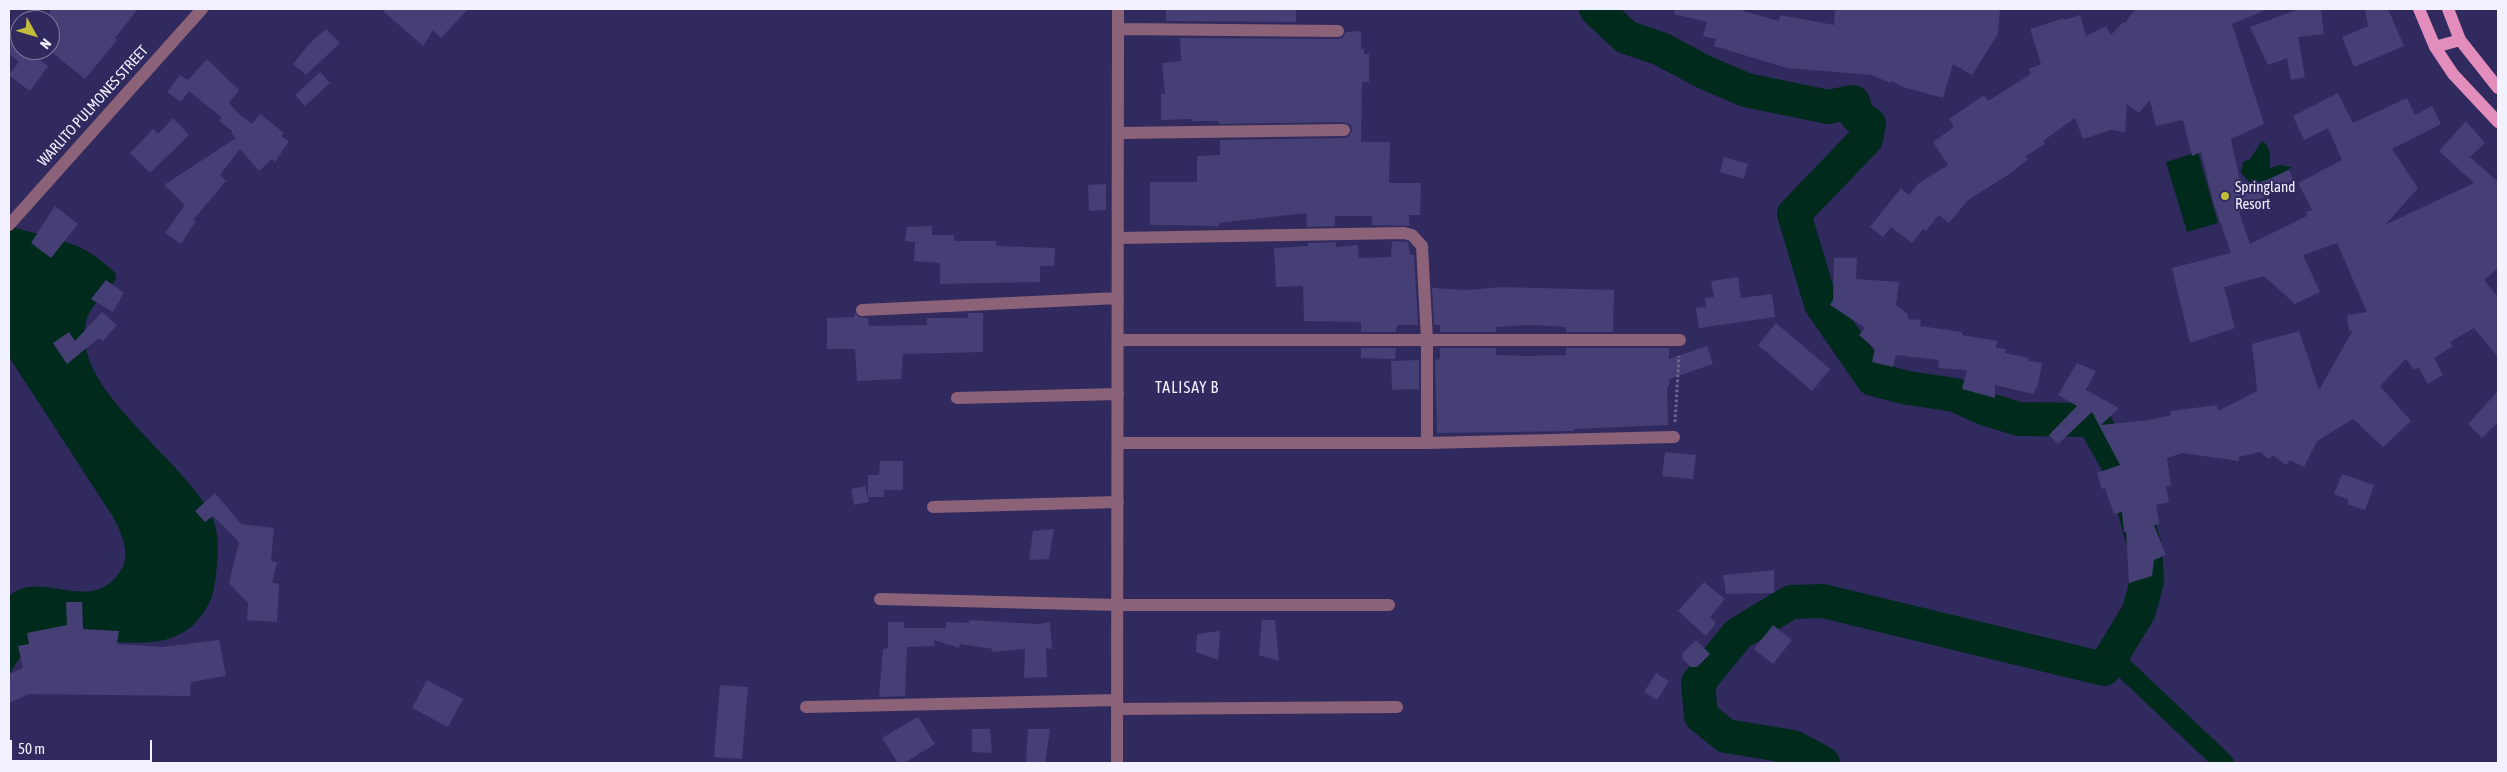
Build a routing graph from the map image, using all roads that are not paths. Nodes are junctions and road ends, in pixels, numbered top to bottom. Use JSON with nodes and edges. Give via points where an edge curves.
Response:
{"nodes":[{"id":1,"x":202,"y":9,"type":"edge"},
{"id":2,"x":1118,"y":9,"type":"edge"},
{"id":3,"x":2419,"y":9,"type":"edge"},
{"id":4,"x":2448,"y":9,"type":"edge"},
{"id":5,"x":1118,"y":29,"type":"junction"},
{"id":6,"x":1338,"y":31,"type":"dead end"},
{"id":7,"x":2460,"y":40,"type":"junction"},
{"id":8,"x":2435,"y":47,"type":"junction"},
{"id":9,"x":2498,"y":88,"type":"edge"},
{"id":10,"x":2498,"y":122,"type":"edge"},
{"id":11,"x":1344,"y":130,"type":"dead end"},
{"id":12,"x":1118,"y":133,"type":"junction"},
{"id":13,"x":9,"y":225,"type":"edge"},
{"id":14,"x":1118,"y":238,"type":"junction"},
{"id":15,"x":1118,"y":298,"type":"junction"},
{"id":16,"x":862,"y":310,"type":"dead end"},
{"id":17,"x":1118,"y":340,"type":"junction"},
{"id":18,"x":1426,"y":340,"type":"junction"},
{"id":19,"x":1680,"y":340,"type":"road end"},
{"id":20,"x":1118,"y":394,"type":"junction"},
{"id":21,"x":957,"y":398,"type":"dead end"},
{"id":22,"x":1674,"y":437,"type":"road end"},
{"id":23,"x":1427,"y":443,"type":"junction"},
{"id":24,"x":1118,"y":444,"type":"junction"},
{"id":25,"x":1118,"y":502,"type":"junction"},
{"id":26,"x":933,"y":508,"type":"dead end"},
{"id":27,"x":880,"y":599,"type":"dead end"},
{"id":28,"x":1118,"y":605,"type":"junction"},
{"id":29,"x":1389,"y":605,"type":"dead end"},
{"id":30,"x":1117,"y":705,"type":"junction"},
{"id":31,"x":806,"y":707,"type":"dead end"},
{"id":32,"x":1397,"y":707,"type":"dead end"},
{"id":33,"x":1117,"y":763,"type":"edge"}],
"edges":[{"from":1,"to":13,"type":"street","name":"WARLITO PULMONES STREET"},
{"from":2,"to":5,"type":"street"},
{"from":3,"to":8,"type":"main road"},
{"from":4,"to":7,"type":"main road"},
{"from":5,"to":6,"type":"street"},
{"from":5,"to":12,"type":"street"},
{"from":7,"to":8,"type":"main road"},
{"from":7,"to":9,"type":"main road"},
{"from":8,"to":10,"type":"main road","via":[[2453,74]]},
{"from":11,"to":12,"type":"street"},
{"from":12,"to":14,"type":"street"},
{"from":14,"to":15,"type":"street"},
{"from":14,"to":18,"type":"street","via":[[1412,235],[1422,246]]},
{"from":15,"to":16,"type":"street"},
{"from":15,"to":17,"type":"street"},
{"from":17,"to":18,"type":"street"},
{"from":17,"to":20,"type":"street"},
{"from":18,"to":19,"type":"street"},
{"from":18,"to":23,"type":"street"},
{"from":20,"to":21,"type":"street"},
{"from":20,"to":24,"type":"street"},
{"from":22,"to":23,"type":"street"},
{"from":23,"to":24,"type":"street"},
{"from":24,"to":25,"type":"street"},
{"from":25,"to":26,"type":"street"},
{"from":25,"to":28,"type":"street"},
{"from":27,"to":28,"type":"street"},
{"from":28,"to":29,"type":"street"},
{"from":28,"to":30,"type":"street"},
{"from":30,"to":31,"type":"street"},
{"from":30,"to":32,"type":"street"},
{"from":30,"to":33,"type":"street"}]}
